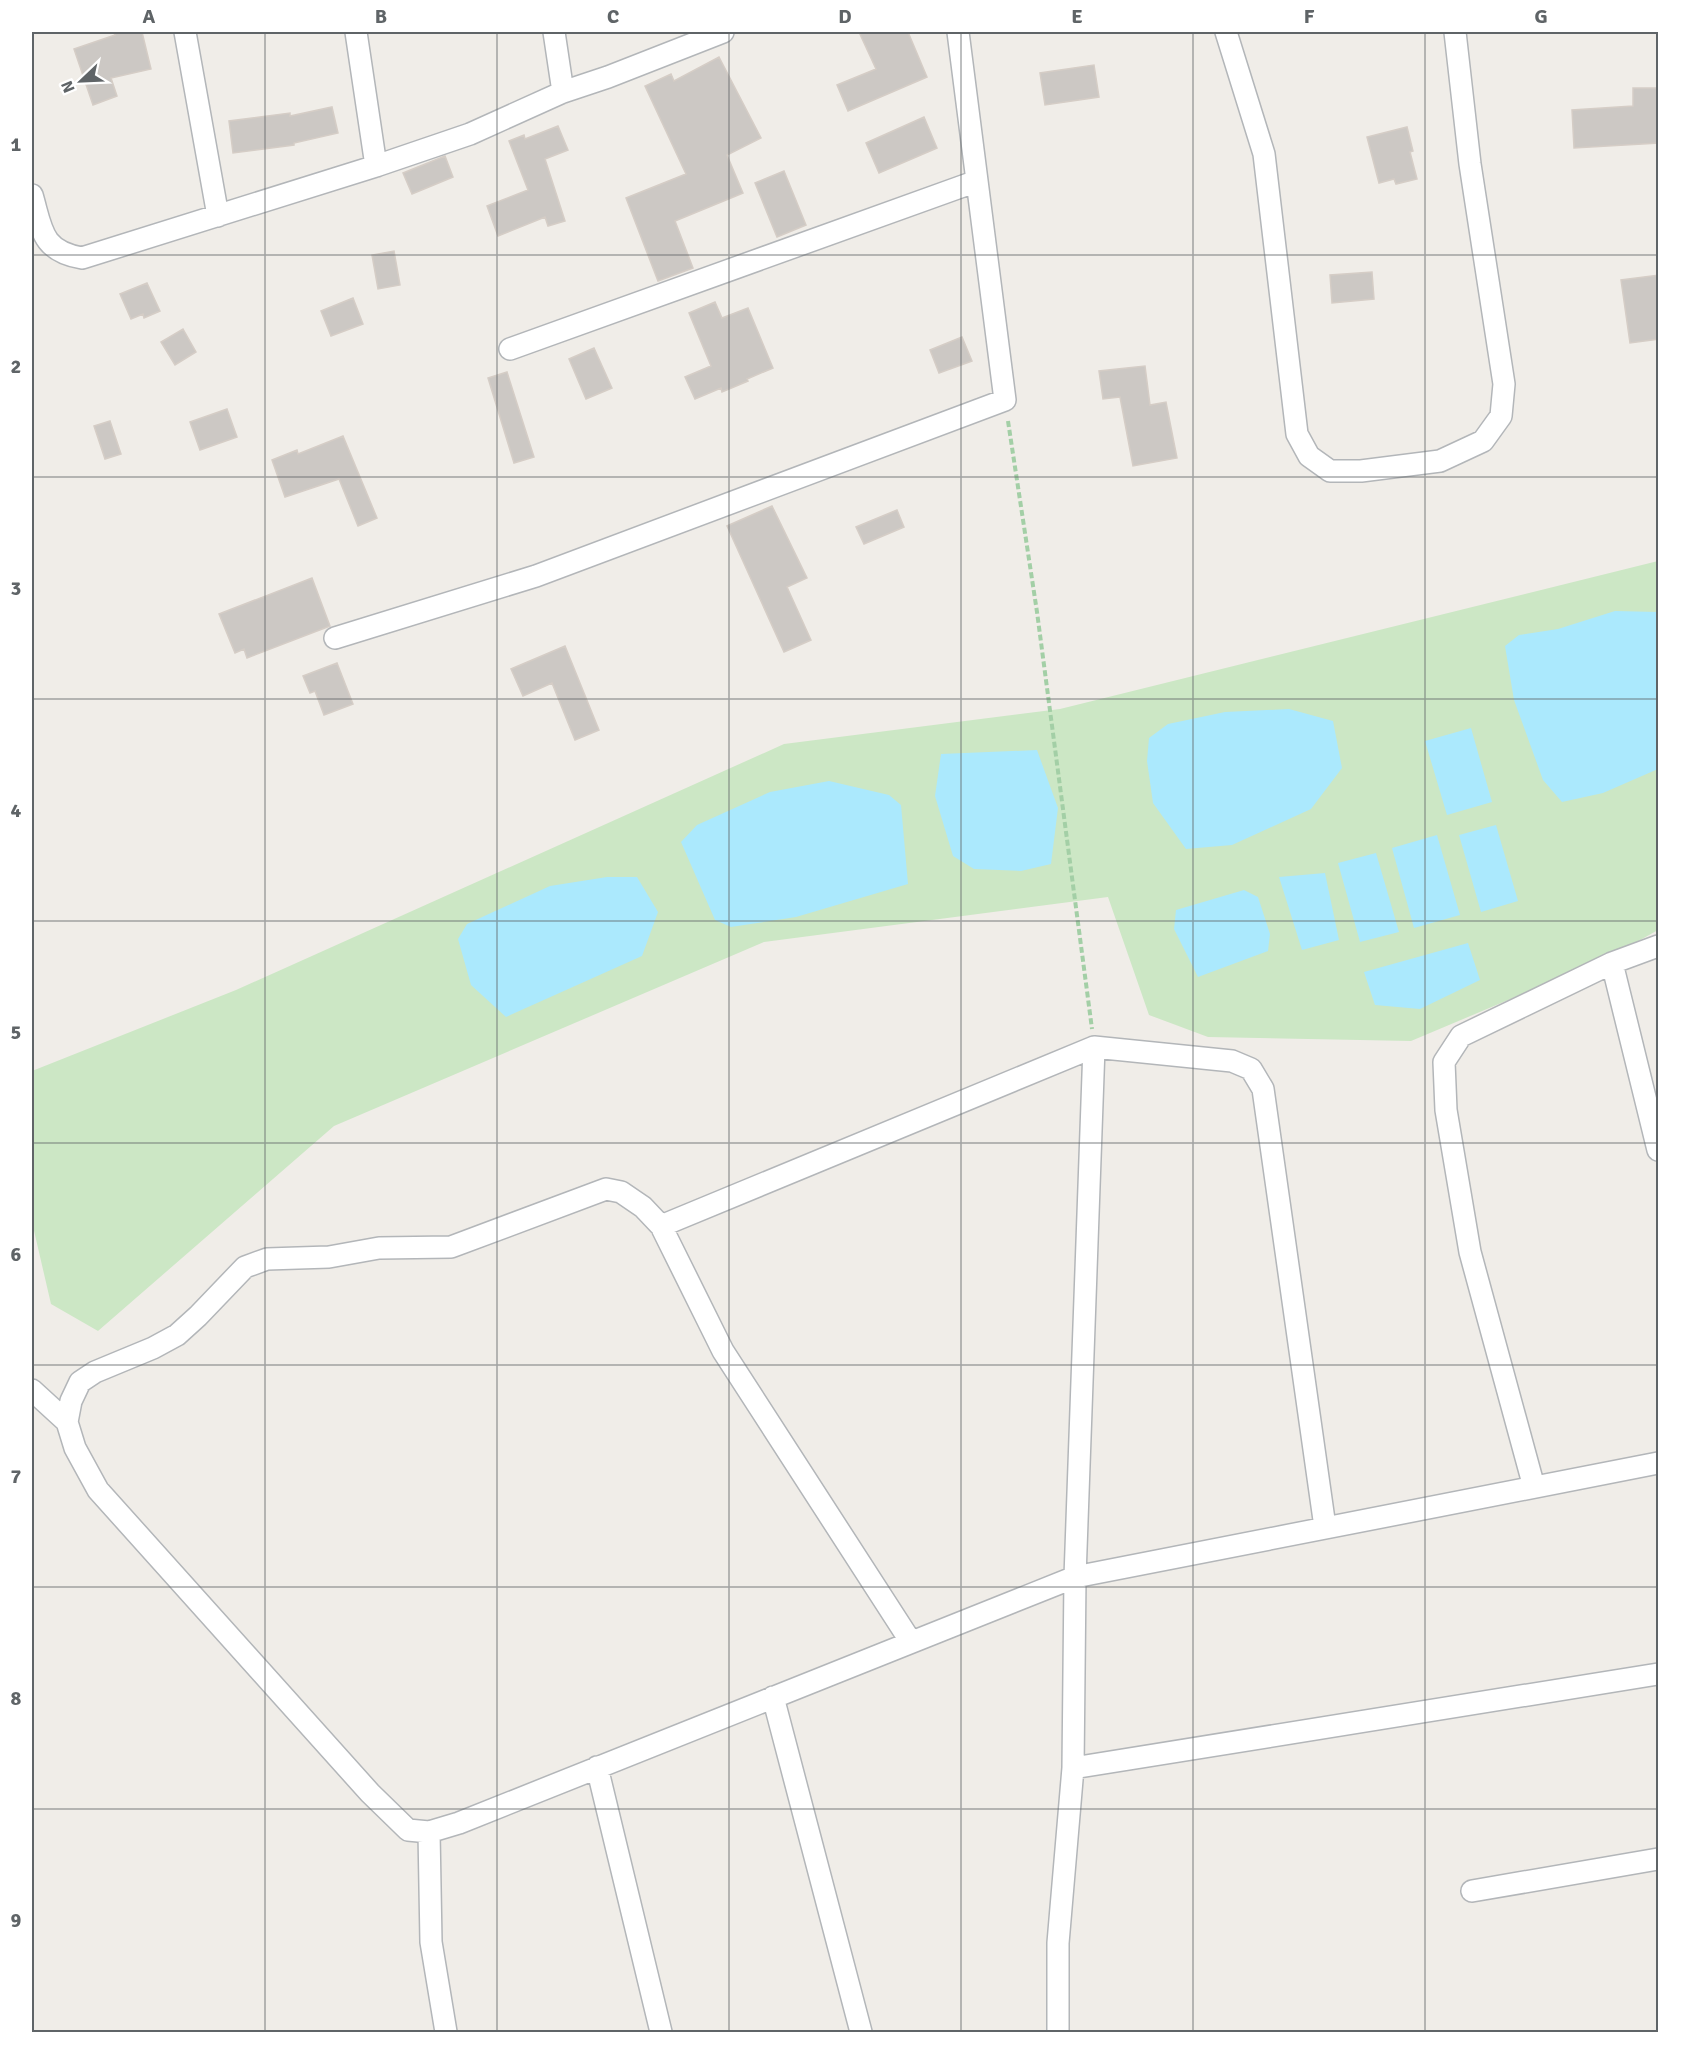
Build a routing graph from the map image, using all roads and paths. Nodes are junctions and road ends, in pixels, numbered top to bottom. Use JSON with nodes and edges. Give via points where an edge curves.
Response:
{"nodes":[{"id":1,"x":185,"y":32,"type":"edge"},
{"id":2,"x":356,"y":32,"type":"edge"},
{"id":3,"x":554,"y":32,"type":"edge"},
{"id":4,"x":723,"y":32,"type":"edge"},
{"id":5,"x":958,"y":32,"type":"edge"},
{"id":6,"x":1226,"y":32,"type":"edge"},
{"id":7,"x":1455,"y":32,"type":"edge"},
{"id":8,"x":563,"y":92,"type":"junction"},
{"id":9,"x":376,"y":166,"type":"junction"},
{"id":10,"x":977,"y":181,"type":"junction"},
{"id":11,"x":32,"y":195,"type":"edge"},
{"id":12,"x":218,"y":216,"type":"junction"},
{"id":13,"x":510,"y":349,"type":"dead end"},
{"id":14,"x":1005,"y":400,"type":"junction"},
{"id":15,"x":336,"y":638,"type":"dead end"},
{"id":16,"x":1659,"y":946,"type":"edge"},
{"id":17,"x":1612,"y":963,"type":"junction"},
{"id":18,"x":1094,"y":1047,"type":"junction"},
{"id":19,"x":1659,"y":1150,"type":"edge"},
{"id":20,"x":661,"y":1226,"type":"junction"},
{"id":21,"x":32,"y":1390,"type":"edge"},
{"id":22,"x":67,"y":1422,"type":"junction"},
{"id":23,"x":1659,"y":1463,"type":"edge"},
{"id":24,"x":1534,"y":1487,"type":"junction"},
{"id":25,"x":1325,"y":1527,"type":"junction"},
{"id":26,"x":1075,"y":1577,"type":"junction"},
{"id":27,"x":911,"y":1642,"type":"junction"},
{"id":28,"x":1659,"y":1674,"type":"edge"},
{"id":29,"x":773,"y":1697,"type":"junction"},
{"id":30,"x":597,"y":1767,"type":"junction"},
{"id":31,"x":1073,"y":1768,"type":"junction"},
{"id":32,"x":429,"y":1832,"type":"junction"},
{"id":33,"x":1659,"y":1859,"type":"edge"},
{"id":34,"x":1472,"y":1891,"type":"dead end"},
{"id":35,"x":446,"y":2032,"type":"edge"},
{"id":36,"x":661,"y":2032,"type":"edge"},
{"id":37,"x":861,"y":2032,"type":"edge"},
{"id":38,"x":1058,"y":2032,"type":"edge"}],
"edges":[{"from":1,"to":12,"type":"street"},
{"from":2,"to":9,"type":"street"},
{"from":3,"to":8,"type":"street"},
{"from":4,"to":8,"type":"street"},
{"from":5,"to":10,"type":"street"},
{"from":6,"to":7,"type":"street","via":[[1264,153],[1297,434],[1309,456],[1330,471],[1361,471],[1440,461],[1483,441],[1501,416],[1504,384],[1470,164]]},
{"from":8,"to":9,"type":"street","via":[[470,134]]},
{"from":9,"to":12,"type":"street"},
{"from":10,"to":13,"type":"street"},
{"from":10,"to":14,"type":"street"},
{"from":11,"to":12,"type":"street","via":[[44,239],[65,255],[82,258]]},
{"from":14,"to":15,"type":"street","via":[[536,576]]},
{"from":14,"to":18,"type":"path"},
{"from":16,"to":17,"type":"street"},
{"from":17,"to":19,"type":"street"},
{"from":17,"to":24,"type":"street","via":[[1461,1036],[1444,1062],[1446,1110],[1470,1252]]},
{"from":18,"to":20,"type":"street"},
{"from":18,"to":25,"type":"street","via":[[1232,1061],[1251,1069],[1263,1089]]},
{"from":18,"to":26,"type":"street"},
{"from":20,"to":22,"type":"street","via":[[621,1192],[606,1189],[452,1247],[379,1248],[329,1257],[267,1259],[245,1267],[177,1335],[80,1382]]},
{"from":20,"to":27,"type":"street","via":[[723,1351]]},
{"from":21,"to":22,"type":"street"},
{"from":22,"to":32,"type":"street","via":[[75,1448],[98,1490],[370,1793],[408,1830]]},
{"from":23,"to":24,"type":"street"},
{"from":24,"to":25,"type":"street"},
{"from":25,"to":26,"type":"street"},
{"from":26,"to":27,"type":"street"},
{"from":26,"to":31,"type":"street"},
{"from":27,"to":29,"type":"street"},
{"from":28,"to":31,"type":"street"},
{"from":29,"to":30,"type":"street"},
{"from":29,"to":37,"type":"street"},
{"from":30,"to":32,"type":"street"},
{"from":30,"to":36,"type":"street"},
{"from":31,"to":38,"type":"street","via":[[1058,1943]]},
{"from":32,"to":35,"type":"street","via":[[431,1942]]},
{"from":33,"to":34,"type":"street"}]}
